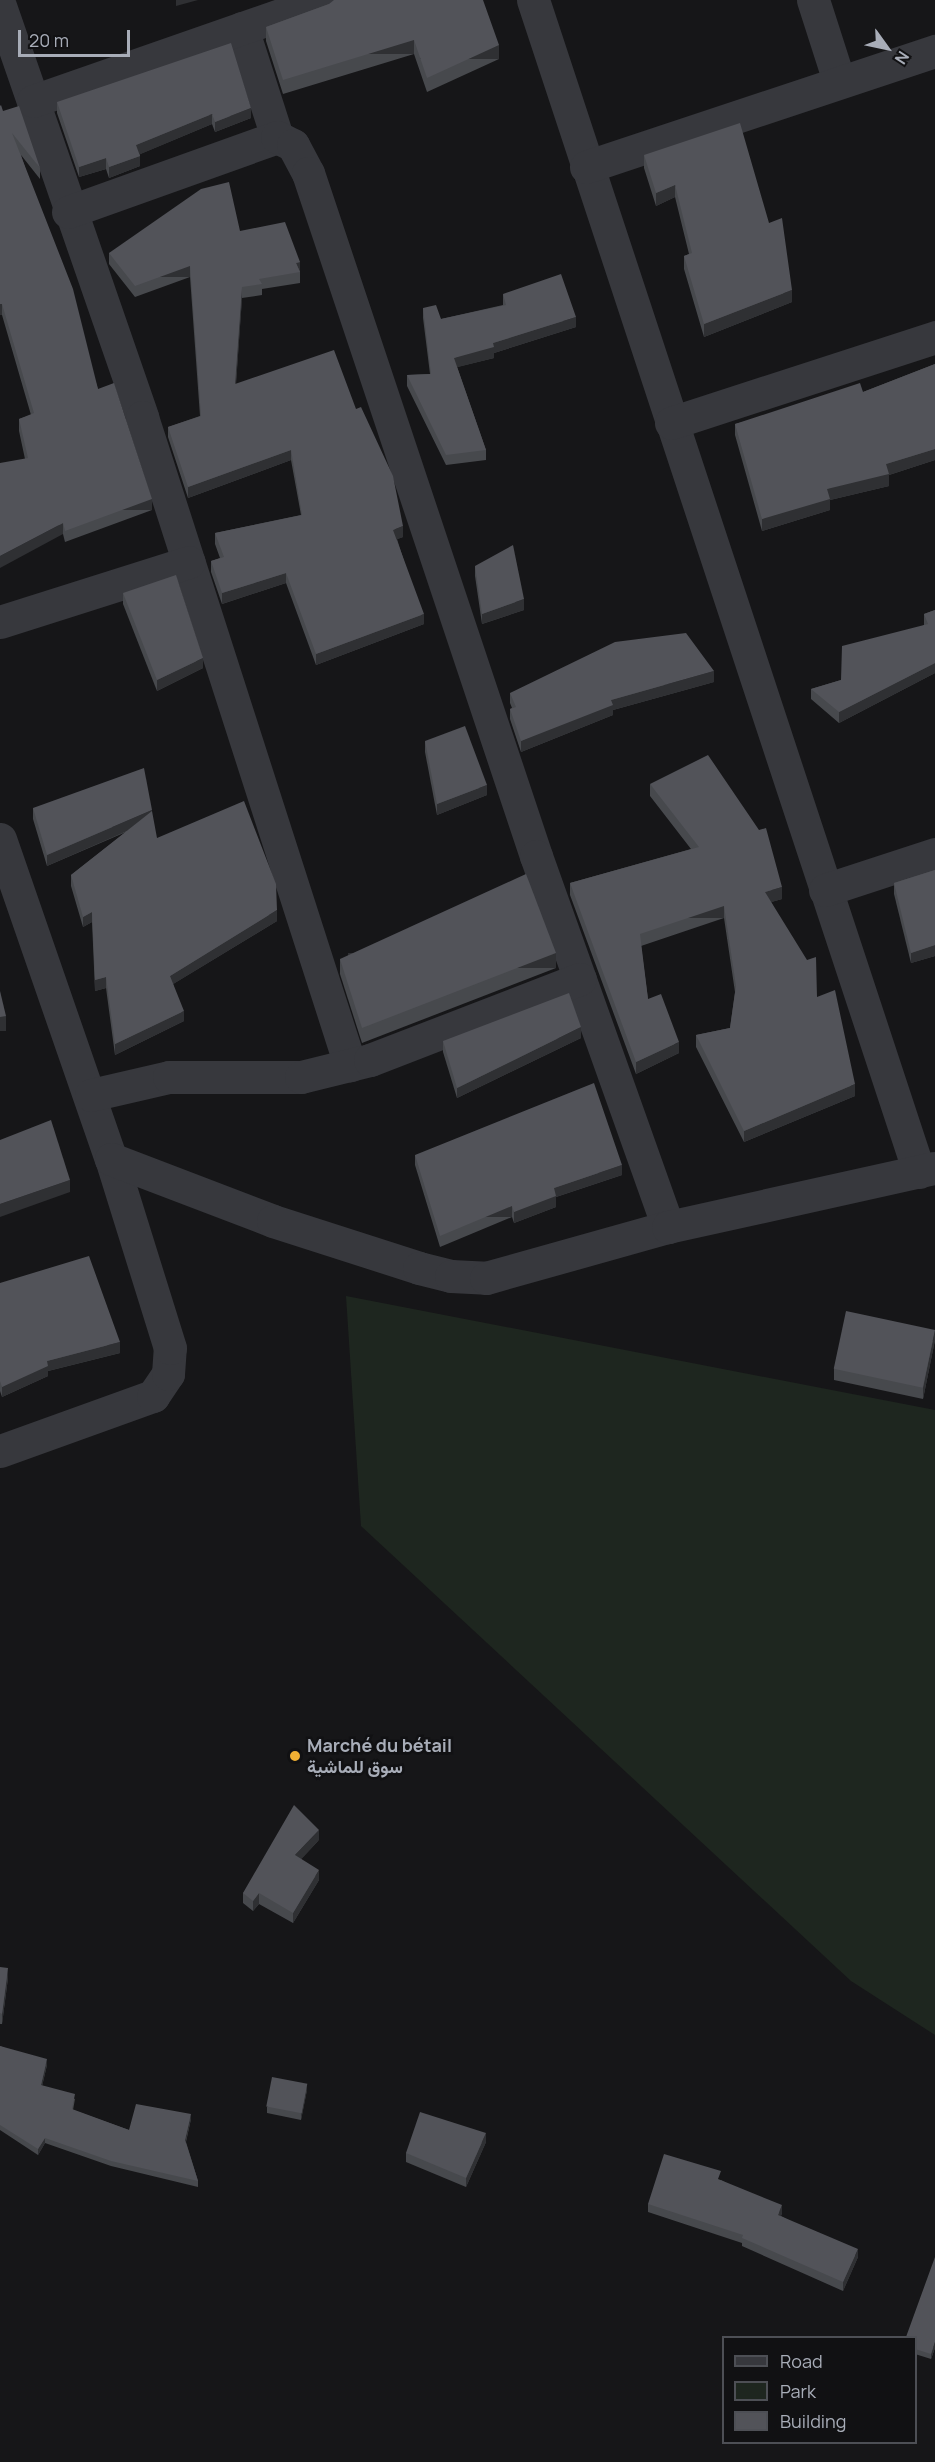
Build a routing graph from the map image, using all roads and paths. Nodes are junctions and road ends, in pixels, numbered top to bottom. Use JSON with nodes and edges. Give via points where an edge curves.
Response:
{"nodes":[{"id":1,"x":323,"y":0,"type":"edge"},
{"id":2,"x":533,"y":0,"type":"edge"},
{"id":3,"x":813,"y":0,"type":"edge"},
{"id":4,"x":0,"y":6,"type":"edge"},
{"id":5,"x":242,"y":28,"type":"junction"},
{"id":6,"x":935,"y":51,"type":"edge"},
{"id":7,"x":839,"y":81,"type":"junction"},
{"id":8,"x":33,"y":101,"type":"junction"},
{"id":9,"x":277,"y":137,"type":"junction"},
{"id":10,"x":586,"y":167,"type":"junction"},
{"id":11,"x":68,"y":212,"type":"junction"},
{"id":12,"x":933,"y":344,"type":"edge"},
{"id":13,"x":671,"y":423,"type":"junction"},
{"id":14,"x":189,"y":562,"type":"junction"},
{"id":15,"x":0,"y":622,"type":"edge"},
{"id":16,"x":0,"y":839,"type":"edge"},
{"id":17,"x":935,"y":854,"type":"edge"},
{"id":18,"x":825,"y":890,"type":"junction"},
{"id":19,"x":580,"y":979,"type":"junction"},
{"id":20,"x":350,"y":1065,"type":"junction"},
{"id":21,"x":91,"y":1095,"type":"junction"},
{"id":22,"x":111,"y":1159,"type":"junction"},
{"id":23,"x":927,"y":1170,"type":"edge"},
{"id":24,"x":668,"y":1227,"type":"junction"},
{"id":25,"x":0,"y":1451,"type":"edge"}],
"edges":[{"from":1,"to":5,"type":"street"},
{"from":2,"to":10,"type":"street"},
{"from":3,"to":7,"type":"street"},
{"from":4,"to":8,"type":"street"},
{"from":5,"to":8,"type":"street"},
{"from":5,"to":9,"type":"street"},
{"from":6,"to":7,"type":"street"},
{"from":7,"to":10,"type":"street"},
{"from":8,"to":11,"type":"street"},
{"from":9,"to":11,"type":"street"},
{"from":9,"to":19,"type":"street","via":[[293,145],[308,173]]},
{"from":10,"to":13,"type":"street"},
{"from":11,"to":14,"type":"street"},
{"from":12,"to":13,"type":"street"},
{"from":13,"to":18,"type":"street"},
{"from":14,"to":15,"type":"street"},
{"from":14,"to":20,"type":"street"},
{"from":16,"to":21,"type":"street"},
{"from":17,"to":18,"type":"street"},
{"from":18,"to":23,"type":"street"},
{"from":19,"to":20,"type":"street"},
{"from":19,"to":24,"type":"street"},
{"from":20,"to":21,"type":"street","via":[[301,1077],[169,1077]]},
{"from":21,"to":22,"type":"street"},
{"from":22,"to":24,"type":"street","via":[[273,1221],[451,1276],[486,1278]]},
{"from":22,"to":25,"type":"street","via":[[170,1348],[168,1374],[153,1396]]},
{"from":23,"to":24,"type":"street"}]}
